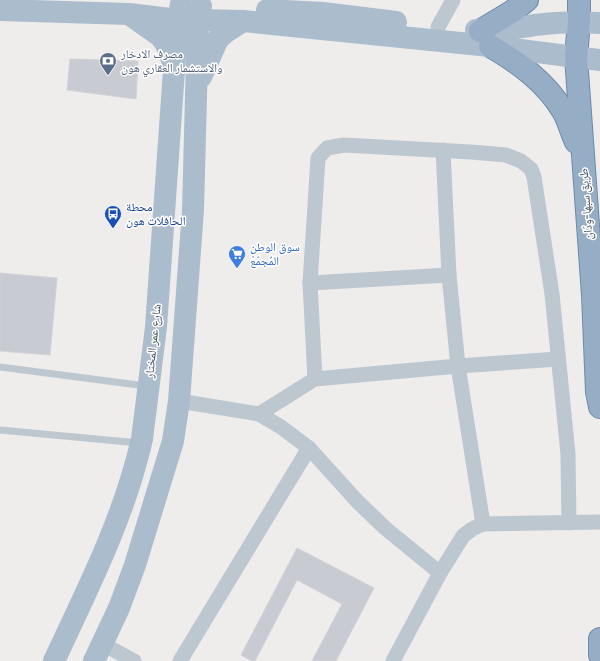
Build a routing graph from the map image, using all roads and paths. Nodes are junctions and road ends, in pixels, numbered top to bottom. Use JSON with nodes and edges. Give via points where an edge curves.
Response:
{"nodes":[{"id":1,"x":453,"y":0,"type":"edge"},
{"id":2,"x":527,"y":0,"type":"edge"},
{"id":3,"x":579,"y":0,"type":"edge"},
{"id":4,"x":125,"y":7,"type":"edge"},
{"id":5,"x":0,"y":10,"type":"edge"},
{"id":6,"x":190,"y":12,"type":"junction"},
{"id":7,"x":243,"y":21,"type":"junction"},
{"id":8,"x":590,"y":23,"type":"edge"},
{"id":9,"x":438,"y":27,"type":"junction"},
{"id":10,"x":485,"y":39,"type":"junction"},
{"id":11,"x":576,"y":57,"type":"junction"},
{"id":12,"x":600,"y":60,"type":"edge"},
{"id":13,"x":174,"y":67,"type":"junction"},
{"id":14,"x":196,"y":87,"type":"junction"},
{"id":15,"x":443,"y":150,"type":"junction"},
{"id":16,"x":583,"y":160,"type":"junction"},
{"id":17,"x":449,"y":275,"type":"junction"},
{"id":18,"x":310,"y":283,"type":"junction"},
{"id":19,"x":558,"y":359,"type":"junction"},
{"id":20,"x":458,"y":366,"type":"junction"},
{"id":21,"x":0,"y":367,"type":"edge"},
{"id":22,"x":314,"y":379,"type":"junction"},
{"id":23,"x":148,"y":386,"type":"junction"},
{"id":24,"x":179,"y":401,"type":"junction"},
{"id":25,"x":600,"y":407,"type":"edge"},
{"id":26,"x":259,"y":414,"type":"junction"},
{"id":27,"x":0,"y":430,"type":"edge"},
{"id":28,"x":309,"y":448,"type":"junction"},
{"id":29,"x":140,"y":449,"type":"junction"},
{"id":30,"x":168,"y":458,"type":"junction"},
{"id":31,"x":600,"y":522,"type":"edge"},
{"id":32,"x":569,"y":523,"type":"junction"},
{"id":33,"x":483,"y":524,"type":"junction"},
{"id":34,"x":440,"y":573,"type":"junction"},
{"id":35,"x":600,"y":640,"type":"edge"},
{"id":36,"x":600,"y":649,"type":"edge"},
{"id":37,"x":98,"y":653,"type":"edge"},
{"id":38,"x":600,"y":655,"type":"edge"},
{"id":39,"x":54,"y":661,"type":"edge"},
{"id":40,"x":134,"y":661,"type":"edge"},
{"id":41,"x":180,"y":661,"type":"edge"},
{"id":42,"x":393,"y":661,"type":"edge"}],
"edges":[{"from":1,"to":9,"type":"street"},
{"from":2,"to":10,"type":"highway","via":[[513,10]]},
{"from":3,"to":8,"type":"highway","name":"طريق سبها-ودّان"},
{"from":4,"to":5,"type":"main road"},
{"from":4,"to":6,"type":"main road"},
{"from":4,"to":13,"type":"main road","via":[[160,36],[166,44]]},
{"from":6,"to":7,"type":"main road"},
{"from":6,"to":9,"type":"main road","via":[[323,13]]},
{"from":6,"to":13,"type":"main road","name":"شارع عمر المختار"},
{"from":6,"to":14,"type":"main road"},
{"from":7,"to":10,"type":"main road"},
{"from":7,"to":14,"type":"main road","via":[[218,39]]},
{"from":8,"to":10,"type":"main road","via":[[544,24],[516,28]]},
{"from":8,"to":11,"type":"highway","name":"طريق سبها-ودّان"},
{"from":9,"to":10,"type":"main road"},
{"from":10,"to":11,"type":"main road"},
{"from":10,"to":16,"type":"highway","via":[[547,88],[564,112]]},
{"from":11,"to":12,"type":"main road"},
{"from":11,"to":16,"type":"highway","name":"طريق سبها-ودّان"},
{"from":13,"to":23,"type":"main road","name":"شارع عمر المختار","via":[[156,327]]},
{"from":14,"to":24,"type":"main road","via":[[193,210]]},
{"from":15,"to":17,"type":"street"},
{"from":15,"to":18,"type":"street","via":[[344,145],[326,148],[318,158]]},
{"from":15,"to":19,"type":"street","via":[[506,155],[521,161],[531,169],[552,294]]},
{"from":16,"to":25,"type":"highway","name":"طريق سبها-ودّان"},
{"from":17,"to":18,"type":"street"},
{"from":17,"to":20,"type":"street"},
{"from":18,"to":22,"type":"street"},
{"from":19,"to":20,"type":"street"},
{"from":19,"to":32,"type":"street","via":[[568,454]]},
{"from":20,"to":22,"type":"street"},
{"from":20,"to":33,"type":"street"},
{"from":21,"to":23,"type":"lane"},
{"from":22,"to":26,"type":"street"},
{"from":23,"to":29,"type":"main road","name":"شارع عمر المختار"},
{"from":24,"to":26,"type":"street"},
{"from":24,"to":30,"type":"main road"},
{"from":26,"to":28,"type":"street"},
{"from":27,"to":29,"type":"lane"},
{"from":28,"to":34,"type":"street","via":[[385,528]]},
{"from":28,"to":41,"type":"street"},
{"from":29,"to":30,"type":"main road"},
{"from":29,"to":39,"type":"main road","name":"شارع عمر المختار","via":[[102,560]]},
{"from":30,"to":37,"type":"main road","via":[[135,565]]},
{"from":31,"to":32,"type":"street"},
{"from":32,"to":33,"type":"street"},
{"from":33,"to":34,"type":"street","via":[[463,536]]},
{"from":34,"to":42,"type":"street"},
{"from":35,"to":36,"type":"highway"},
{"from":36,"to":38,"type":"highway"},
{"from":37,"to":40,"type":"street"}]}
